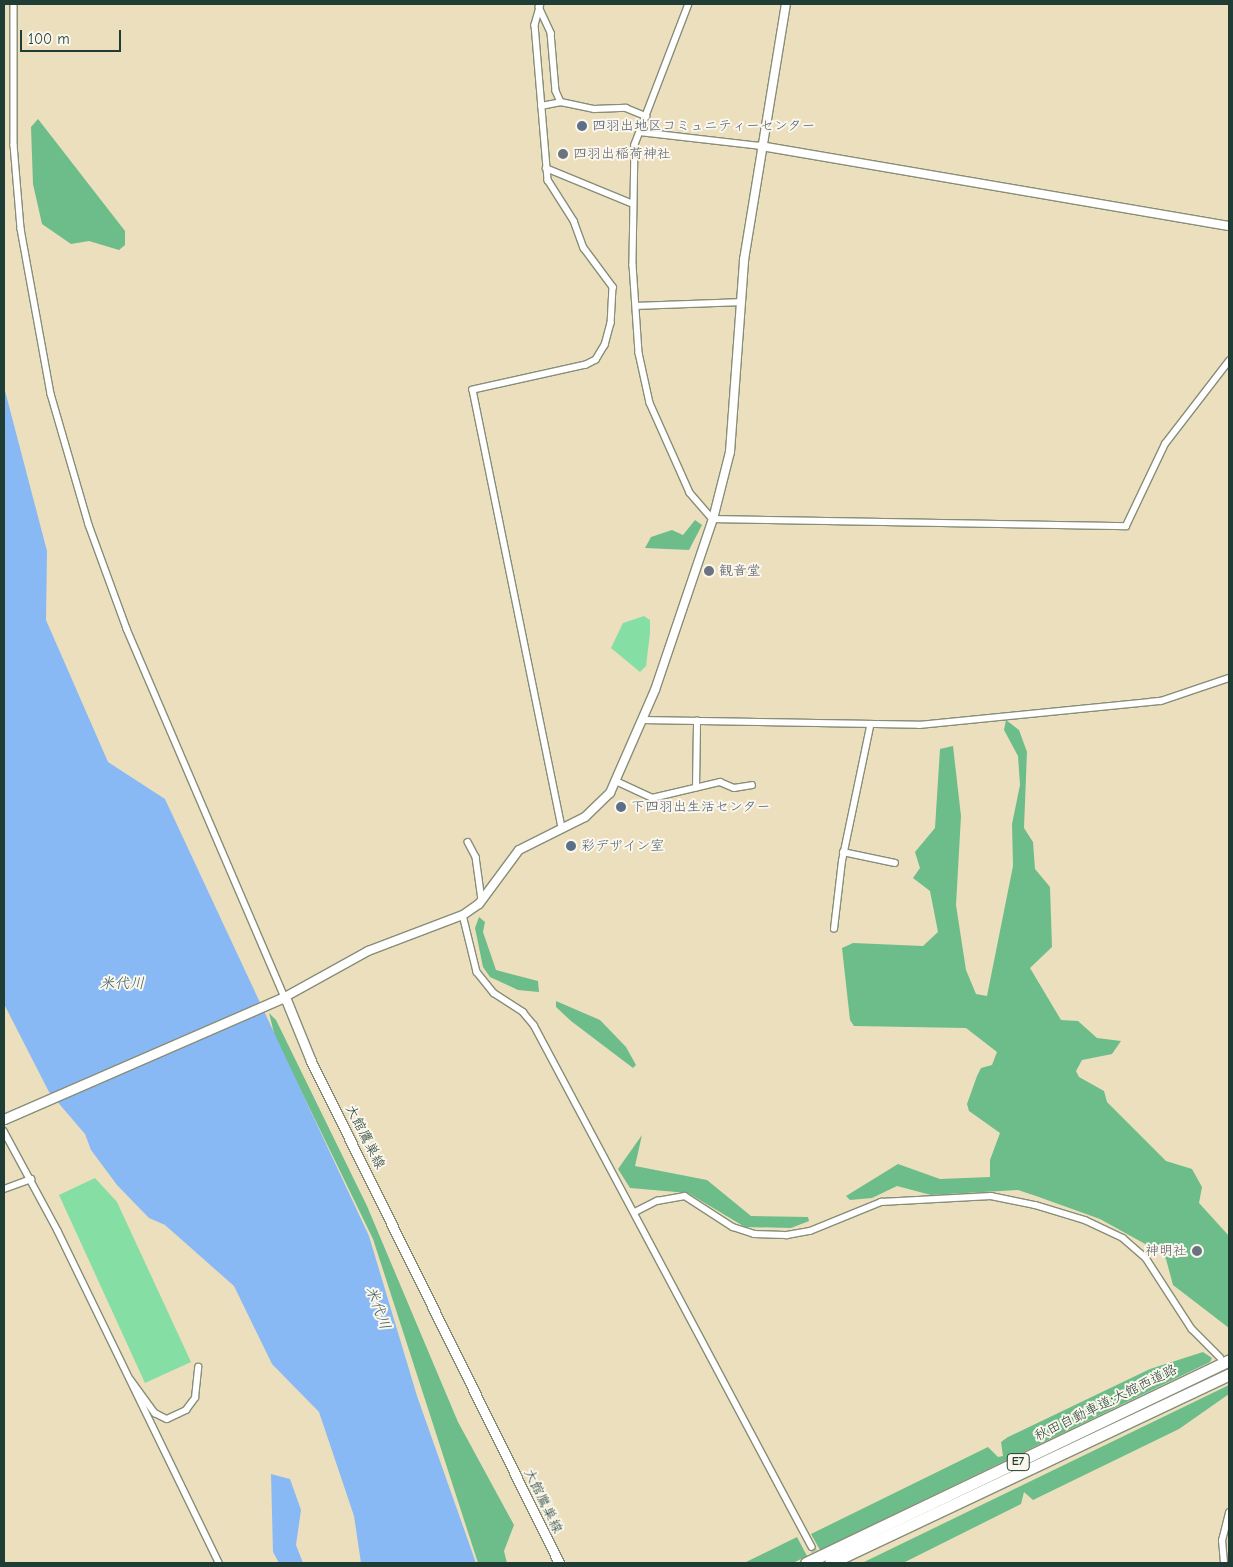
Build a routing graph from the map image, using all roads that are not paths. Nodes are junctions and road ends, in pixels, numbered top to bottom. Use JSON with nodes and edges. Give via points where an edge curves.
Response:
{"nodes":[{"id":1,"x":14,"y":4,"type":"edge"},
{"id":2,"x":689,"y":4,"type":"edge"},
{"id":3,"x":786,"y":4,"type":"edge"},
{"id":4,"x":540,"y":5,"type":"edge"},
{"id":5,"x":561,"y":102,"type":"junction"},
{"id":6,"x":541,"y":106,"type":"junction"},
{"id":7,"x":646,"y":116,"type":"junction"},
{"id":8,"x":640,"y":132,"type":"junction"},
{"id":9,"x":761,"y":146,"type":"junction"},
{"id":10,"x":546,"y":168,"type":"junction"},
{"id":11,"x":631,"y":203,"type":"junction"},
{"id":12,"x":1229,"y":226,"type":"edge"},
{"id":13,"x":741,"y":302,"type":"junction"},
{"id":14,"x":637,"y":306,"type":"junction"},
{"id":15,"x":1229,"y":361,"type":"edge"},
{"id":16,"x":713,"y":519,"type":"junction"},
{"id":17,"x":1229,"y":678,"type":"edge"},
{"id":18,"x":642,"y":720,"type":"junction"},
{"id":19,"x":697,"y":721,"type":"junction"},
{"id":20,"x":870,"y":727,"type":"junction"},
{"id":21,"x":616,"y":781,"type":"junction"},
{"id":22,"x":752,"y":785,"type":"dead end"},
{"id":23,"x":696,"y":788,"type":"junction"},
{"id":24,"x":562,"y":828,"type":"junction"},
{"id":25,"x":468,"y":842,"type":"dead end"},
{"id":26,"x":843,"y":852,"type":"junction"},
{"id":27,"x":895,"y":863,"type":"dead end"},
{"id":28,"x":482,"y":900,"type":"junction"},
{"id":29,"x":463,"y":915,"type":"junction"},
{"id":30,"x":834,"y":930,"type":"dead end"},
{"id":31,"x":285,"y":997,"type":"junction"},
{"id":32,"x":4,"y":1119,"type":"edge"},
{"id":33,"x":4,"y":1131,"type":"edge"},
{"id":34,"x":31,"y":1179,"type":"junction"},
{"id":35,"x":4,"y":1189,"type":"edge"},
{"id":36,"x":635,"y":1212,"type":"junction"},
{"id":37,"x":1224,"y":1358,"type":"edge"},
{"id":38,"x":198,"y":1367,"type":"dead end"},
{"id":39,"x":1229,"y":1374,"type":"edge"},
{"id":40,"x":126,"y":1375,"type":"junction"},
{"id":41,"x":1229,"y":1513,"type":"edge"},
{"id":42,"x":812,"y":1547,"type":"tunnel mouth"},
{"id":43,"x":219,"y":1563,"type":"edge"},
{"id":44,"x":559,"y":1563,"type":"edge"},
{"id":45,"x":806,"y":1563,"type":"edge"},
{"id":46,"x":830,"y":1563,"type":"edge"},
{"id":47,"x":1224,"y":1563,"type":"edge"}],
"edges":[{"from":1,"to":31,"type":"street","via":[[14,144],[21,229],[51,394],[88,525],[126,629]]},
{"from":2,"to":7,"type":"street"},
{"from":3,"to":9,"type":"street"},
{"from":4,"to":5,"type":"street","via":[[550,33],[556,91]]},
{"from":4,"to":6,"type":"street","via":[[535,25]]},
{"from":5,"to":6,"type":"street"},
{"from":5,"to":7,"type":"street","via":[[594,109],[626,108]]},
{"from":6,"to":10,"type":"street"},
{"from":7,"to":8,"type":"street"},
{"from":8,"to":9,"type":"street"},
{"from":8,"to":11,"type":"street","via":[[631,172]]},
{"from":9,"to":12,"type":"street"},
{"from":9,"to":13,"type":"street"},
{"from":10,"to":11,"type":"street"},
{"from":10,"to":24,"type":"street","via":[[550,184],[574,221],[584,248],[613,286],[606,345],[596,360],[586,365],[473,390]]},
{"from":11,"to":14,"type":"street"},
{"from":13,"to":14,"type":"street"},
{"from":13,"to":16,"type":"street","via":[[735,415]]},
{"from":14,"to":16,"type":"street","via":[[639,353],[650,403],[690,493]]},
{"from":15,"to":16,"type":"street","via":[[1165,444],[1126,526]]},
{"from":16,"to":18,"type":"street"},
{"from":17,"to":20,"type":"street","via":[[1161,701]]},
{"from":18,"to":19,"type":"street"},
{"from":18,"to":21,"type":"street"},
{"from":19,"to":20,"type":"street"},
{"from":19,"to":23,"type":"street"},
{"from":20,"to":26,"type":"street"},
{"from":21,"to":23,"type":"street","via":[[652,798]]},
{"from":21,"to":24,"type":"street","via":[[598,807]]},
{"from":22,"to":23,"type":"street","via":[[734,788],[720,782]]},
{"from":24,"to":28,"type":"street","via":[[520,850]]},
{"from":25,"to":28,"type":"street","via":[[476,857]]},
{"from":26,"to":27,"type":"street"},
{"from":26,"to":30,"type":"street"},
{"from":28,"to":29,"type":"street"},
{"from":29,"to":31,"type":"street","via":[[382,944]]},
{"from":29,"to":36,"type":"street","via":[[477,972],[494,993],[523,1012],[534,1025]]},
{"from":31,"to":32,"type":"main road"},
{"from":31,"to":44,"type":"main road","name":"大館鷹巣線","via":[[311,1061]]},
{"from":33,"to":34,"type":"street"},
{"from":34,"to":35,"type":"street"},
{"from":34,"to":40,"type":"street"},
{"from":36,"to":37,"type":"street","via":[[657,1201],[685,1196],[733,1227],[754,1234],[787,1235],[816,1229],[881,1202],[991,1196],[1017,1200],[1086,1220],[1123,1238],[1146,1258],[1192,1329]]},
{"from":36,"to":42,"type":"street"},
{"from":37,"to":45,"type":"highway","name":"秋田自動車道;大館西道路","number":"E7"},
{"from":38,"to":40,"type":"street","via":[[195,1398],[186,1410],[167,1420],[155,1413]]},
{"from":39,"to":46,"type":"highway","name":"秋田自動車道;大館西道路","number":"E7"},
{"from":40,"to":43,"type":"street"},
{"from":41,"to":47,"type":"street","via":[[1222,1541]]}]}
